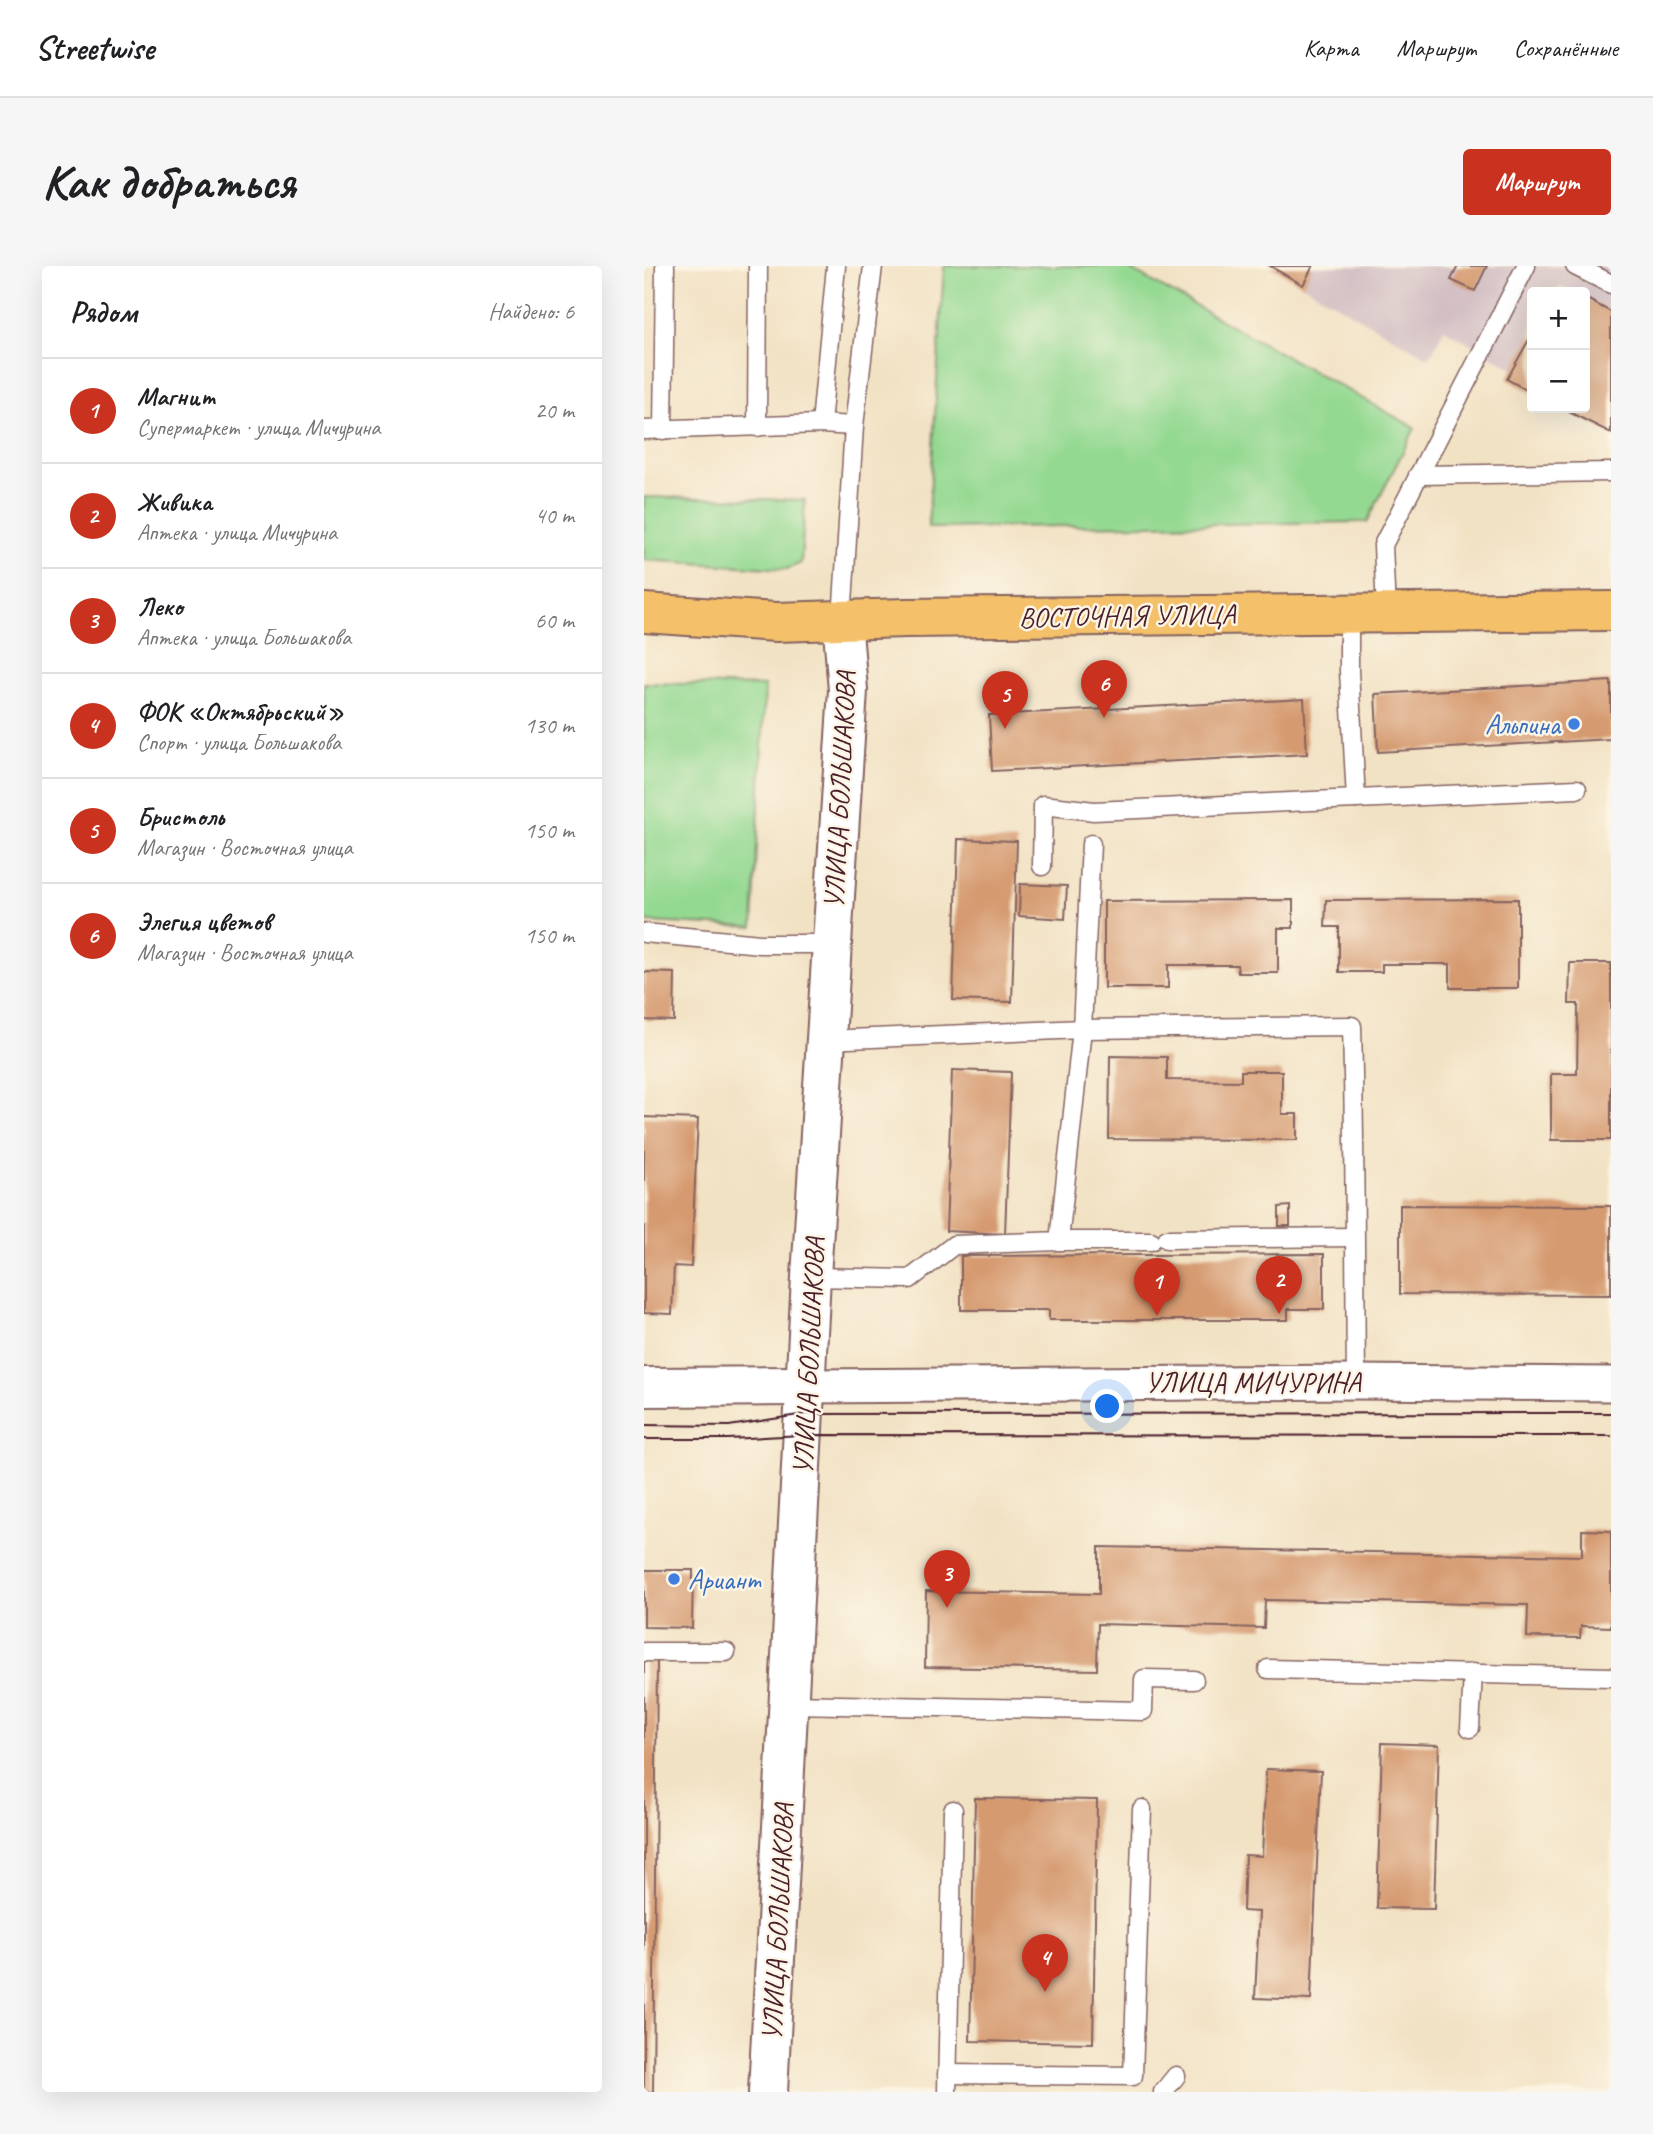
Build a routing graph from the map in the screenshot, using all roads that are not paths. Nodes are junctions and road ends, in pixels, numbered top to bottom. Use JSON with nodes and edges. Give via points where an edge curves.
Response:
{"nodes":[{"id":1,"x":665,"y":266,"type":"edge"},
{"id":2,"x":758,"y":266,"type":"edge"},
{"id":3,"x":836,"y":266,"type":"edge"},
{"id":4,"x":873,"y":266,"type":"edge"},
{"id":5,"x":1526,"y":266,"type":"edge"},
{"id":6,"x":1575,"y":266,"type":"edge"},
{"id":7,"x":1611,"y":284,"type":"edge"},
{"id":8,"x":821,"y":424,"type":"junction"},
{"id":9,"x":854,"y":426,"type":"junction"},
{"id":10,"x":757,"y":427,"type":"junction"},
{"id":11,"x":644,"y":430,"type":"edge"},
{"id":12,"x":663,"y":430,"type":"junction"},
{"id":13,"x":1611,"y":471,"type":"edge"},
{"id":14,"x":1418,"y":475,"type":"junction"},
{"id":15,"x":1611,"y":611,"type":"edge"},
{"id":16,"x":1368,"y":612,"type":"junction"},
{"id":17,"x":644,"y":613,"type":"edge"},
{"id":18,"x":842,"y":620,"type":"junction"},
{"id":19,"x":1577,"y":789,"type":"dead end"},
{"id":20,"x":1356,"y":799,"type":"junction"},
{"id":21,"x":1091,"y":844,"type":"dead end"},
{"id":22,"x":1042,"y":866,"type":"dead end"},
{"id":23,"x":644,"y":933,"type":"edge"},
{"id":24,"x":831,"y":944,"type":"junction"},
{"id":25,"x":1082,"y":1029,"type":"junction"},
{"id":26,"x":825,"y":1040,"type":"junction"},
{"id":27,"x":1354,"y":1237,"type":"junction"},
{"id":28,"x":1059,"y":1241,"type":"junction"},
{"id":29,"x":811,"y":1278,"type":"junction"},
{"id":30,"x":1356,"y":1381,"type":"junction"},
{"id":31,"x":1611,"y":1384,"type":"edge"},
{"id":32,"x":806,"y":1386,"type":"junction"},
{"id":33,"x":644,"y":1387,"type":"edge"},
{"id":34,"x":644,"y":1652,"type":"edge"},
{"id":35,"x":726,"y":1652,"type":"dead end"},
{"id":36,"x":1268,"y":1669,"type":"dead end"},
{"id":37,"x":1473,"y":1673,"type":"junction"},
{"id":38,"x":1611,"y":1676,"type":"edge"},
{"id":39,"x":1194,"y":1680,"type":"dead end"},
{"id":40,"x":790,"y":1704,"type":"junction"},
{"id":41,"x":1470,"y":1728,"type":"dead end"},
{"id":42,"x":1142,"y":1809,"type":"dead end"},
{"id":43,"x":953,"y":1810,"type":"dead end"},
{"id":44,"x":1176,"y":2076,"type":"dead end"},
{"id":45,"x":947,"y":2083,"type":"edge"},
{"id":46,"x":768,"y":2092,"type":"edge"},
{"id":47,"x":1163,"y":2092,"type":"edge"}],
"edges":[{"from":1,"to":12,"type":"lane"},
{"from":2,"to":10,"type":"lane"},
{"from":3,"to":8,"type":"lane"},
{"from":4,"to":9,"type":"lane"},
{"from":5,"to":14,"type":"lane"},
{"from":6,"to":7,"type":"lane"},
{"from":8,"to":9,"type":"lane"},
{"from":8,"to":10,"type":"lane"},
{"from":9,"to":18,"type":"lane"},
{"from":10,"to":12,"type":"lane"},
{"from":11,"to":12,"type":"lane"},
{"from":13,"to":14,"type":"lane"},
{"from":14,"to":16,"type":"lane","via":[[1383,545]]},
{"from":15,"to":16,"type":"main road","name":"ВОСТОЧНАЯ УЛИЦА"},
{"from":16,"to":18,"type":"main road","name":"ВОСТОЧНАЯ УЛИЦА"},
{"from":16,"to":20,"type":"lane","via":[[1349,671]]},
{"from":17,"to":18,"type":"main road","name":"ВОСТОЧНАЯ УЛИЦА","via":[[776,622]]},
{"from":18,"to":24,"type":"street","name":"УЛИЦА БОЛЬШАКОВА","via":[[848,690]]},
{"from":19,"to":20,"type":"lane"},
{"from":20,"to":22,"type":"lane","via":[[1094,811],[1043,805]]},
{"from":21,"to":25,"type":"lane"},
{"from":23,"to":24,"type":"lane","via":[[760,944]]},
{"from":24,"to":26,"type":"street","name":"УЛИЦА БОЛЬШАКОВА"},
{"from":25,"to":26,"type":"lane"},
{"from":25,"to":27,"type":"lane","via":[[1352,1026]]},
{"from":25,"to":28,"type":"lane"},
{"from":26,"to":29,"type":"street","name":"УЛИЦА БОЛЬШАКОВА"},
{"from":27,"to":28,"type":"lane"},
{"from":27,"to":30,"type":"lane"},
{"from":28,"to":29,"type":"lane","via":[[954,1245],[910,1279]]},
{"from":29,"to":32,"type":"street","name":"УЛИЦА БОЛЬШАКОВА"},
{"from":30,"to":31,"type":"street","name":"УЛИЦА МИЧУРИНА"},
{"from":30,"to":32,"type":"street","name":"УЛИЦА МИЧУРИНА"},
{"from":32,"to":33,"type":"street","name":"УЛИЦА МИЧУРИНА"},
{"from":32,"to":40,"type":"street","name":"УЛИЦА БОЛЬШАКОВА"},
{"from":34,"to":35,"type":"lane"},
{"from":36,"to":37,"type":"lane"},
{"from":37,"to":38,"type":"lane"},
{"from":37,"to":41,"type":"lane"},
{"from":39,"to":40,"type":"lane","via":[[1143,1679],[1143,1711]]},
{"from":40,"to":46,"type":"street","name":"УЛИЦА БОЛЬШАКОВА"},
{"from":42,"to":45,"type":"lane","via":[[1133,2076]]},
{"from":43,"to":45,"type":"lane"},
{"from":44,"to":47,"type":"lane"}]}
